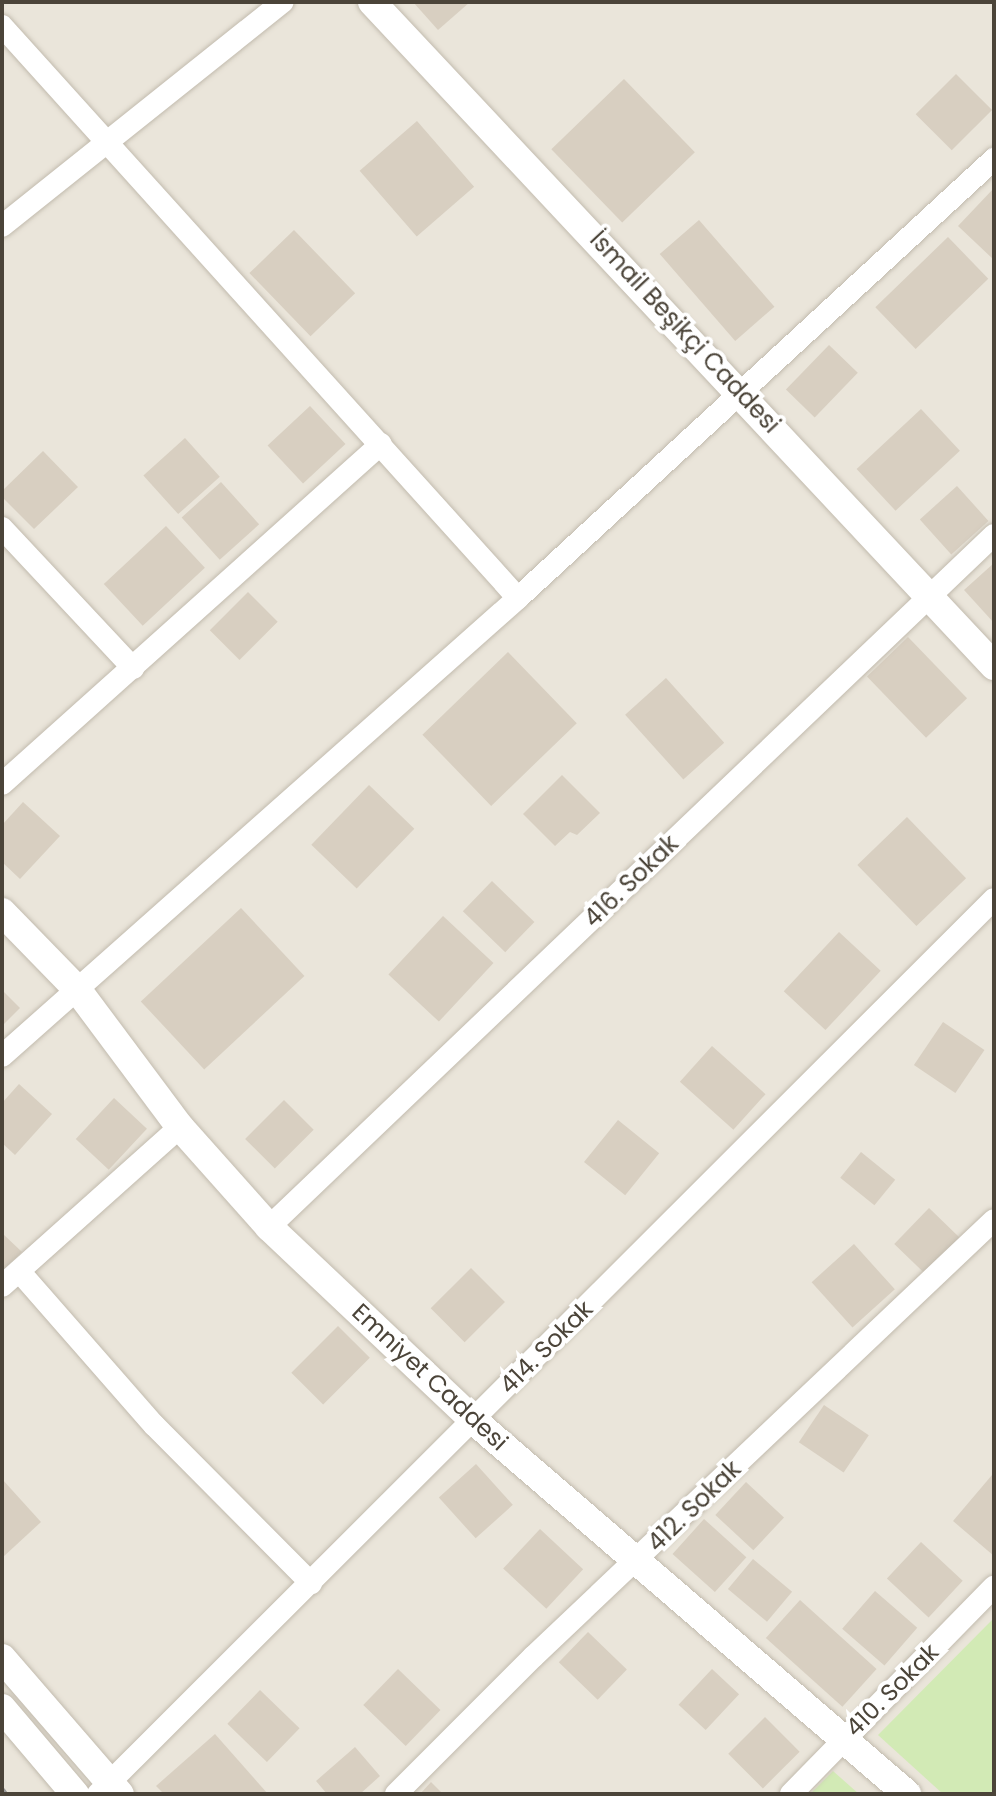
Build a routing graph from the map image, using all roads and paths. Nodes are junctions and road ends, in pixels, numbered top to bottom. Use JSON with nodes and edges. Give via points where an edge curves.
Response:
{"nodes":[{"id":1,"x":283,"y":2,"type":"edge"},
{"id":2,"x":372,"y":2,"type":"edge"},
{"id":3,"x":2,"y":26,"type":"edge"},
{"id":4,"x":106,"y":146,"type":"junction"},
{"id":5,"x":994,"y":159,"type":"edge"},
{"id":6,"x":2,"y":226,"type":"edge"},
{"id":7,"x":743,"y":393,"type":"junction"},
{"id":8,"x":381,"y":444,"type":"junction"},
{"id":9,"x":2,"y":528,"type":"edge"},
{"id":10,"x":994,"y":535,"type":"edge"},
{"id":11,"x":929,"y":596,"type":"junction"},
{"id":12,"x":518,"y":598,"type":"junction"},
{"id":13,"x":994,"y":666,"type":"edge"},
{"id":14,"x":133,"y":668,"type":"junction"},
{"id":15,"x":2,"y":784,"type":"edge"},
{"id":16,"x":994,"y":899,"type":"edge"},
{"id":17,"x":2,"y":912,"type":"edge"},
{"id":18,"x":77,"y":989,"type":"junction"},
{"id":19,"x":2,"y":1056,"type":"edge"},
{"id":20,"x":180,"y":1127,"type":"junction"},
{"id":21,"x":994,"y":1220,"type":"edge"},
{"id":22,"x":269,"y":1227,"type":"junction"},
{"id":23,"x":10,"y":1278,"type":"edge"},
{"id":24,"x":473,"y":1420,"type":"junction"},
{"id":25,"x":636,"y":1561,"type":"junction"},
{"id":26,"x":311,"y":1583,"type":"junction"},
{"id":27,"x":994,"y":1587,"type":"edge"},
{"id":28,"x":2,"y":1658,"type":"edge"},
{"id":29,"x":2,"y":1708,"type":"edge"},
{"id":30,"x":844,"y":1739,"type":"junction"},
{"id":31,"x":110,"y":1791,"type":"edge"},
{"id":32,"x":75,"y":1794,"type":"edge"},
{"id":33,"x":396,"y":1794,"type":"edge"},
{"id":34,"x":791,"y":1794,"type":"edge"},
{"id":35,"x":907,"y":1794,"type":"edge"}],
"edges":[{"from":1,"to":4,"type":"street"},
{"from":2,"to":7,"type":"street","name":"İsmail Beşikçi Caddesi"},
{"from":3,"to":4,"type":"street"},
{"from":4,"to":6,"type":"street"},
{"from":4,"to":8,"type":"street"},
{"from":5,"to":7,"type":"street"},
{"from":7,"to":11,"type":"street","name":"İsmail Beşikçi Caddesi"},
{"from":7,"to":12,"type":"street"},
{"from":8,"to":12,"type":"street"},
{"from":8,"to":14,"type":"street"},
{"from":9,"to":14,"type":"street"},
{"from":10,"to":11,"type":"street","name":"416. Sokak"},
{"from":11,"to":13,"type":"street","name":"İsmail Beşikçi Caddesi"},
{"from":11,"to":22,"type":"street","name":"416. Sokak"},
{"from":12,"to":18,"type":"street"},
{"from":14,"to":15,"type":"street"},
{"from":16,"to":24,"type":"street","name":"414. Sokak"},
{"from":17,"to":18,"type":"street","name":"Emniyet Caddesi"},
{"from":18,"to":19,"type":"street"},
{"from":18,"to":20,"type":"street","name":"Emniyet Caddesi"},
{"from":20,"to":22,"type":"street","name":"Emniyet Caddesi"},
{"from":20,"to":23,"type":"street"},
{"from":21,"to":25,"type":"street","name":"412. Sokak"},
{"from":22,"to":24,"type":"street","name":"Emniyet Caddesi"},
{"from":23,"to":26,"type":"street"},
{"from":24,"to":25,"type":"street","name":"Emniyet Caddesi"},
{"from":24,"to":26,"type":"street","name":"414. Sokak"},
{"from":25,"to":30,"type":"street","name":"Emniyet Caddesi"},
{"from":25,"to":33,"type":"street","name":"412. Sokak"},
{"from":26,"to":31,"type":"street","name":"414. Sokak"},
{"from":27,"to":30,"type":"street","name":"410. Sokak"},
{"from":28,"to":31,"type":"street"},
{"from":29,"to":32,"type":"street"},
{"from":30,"to":34,"type":"street","name":"410. Sokak"},
{"from":30,"to":35,"type":"street","name":"Emniyet Caddesi"}]}
